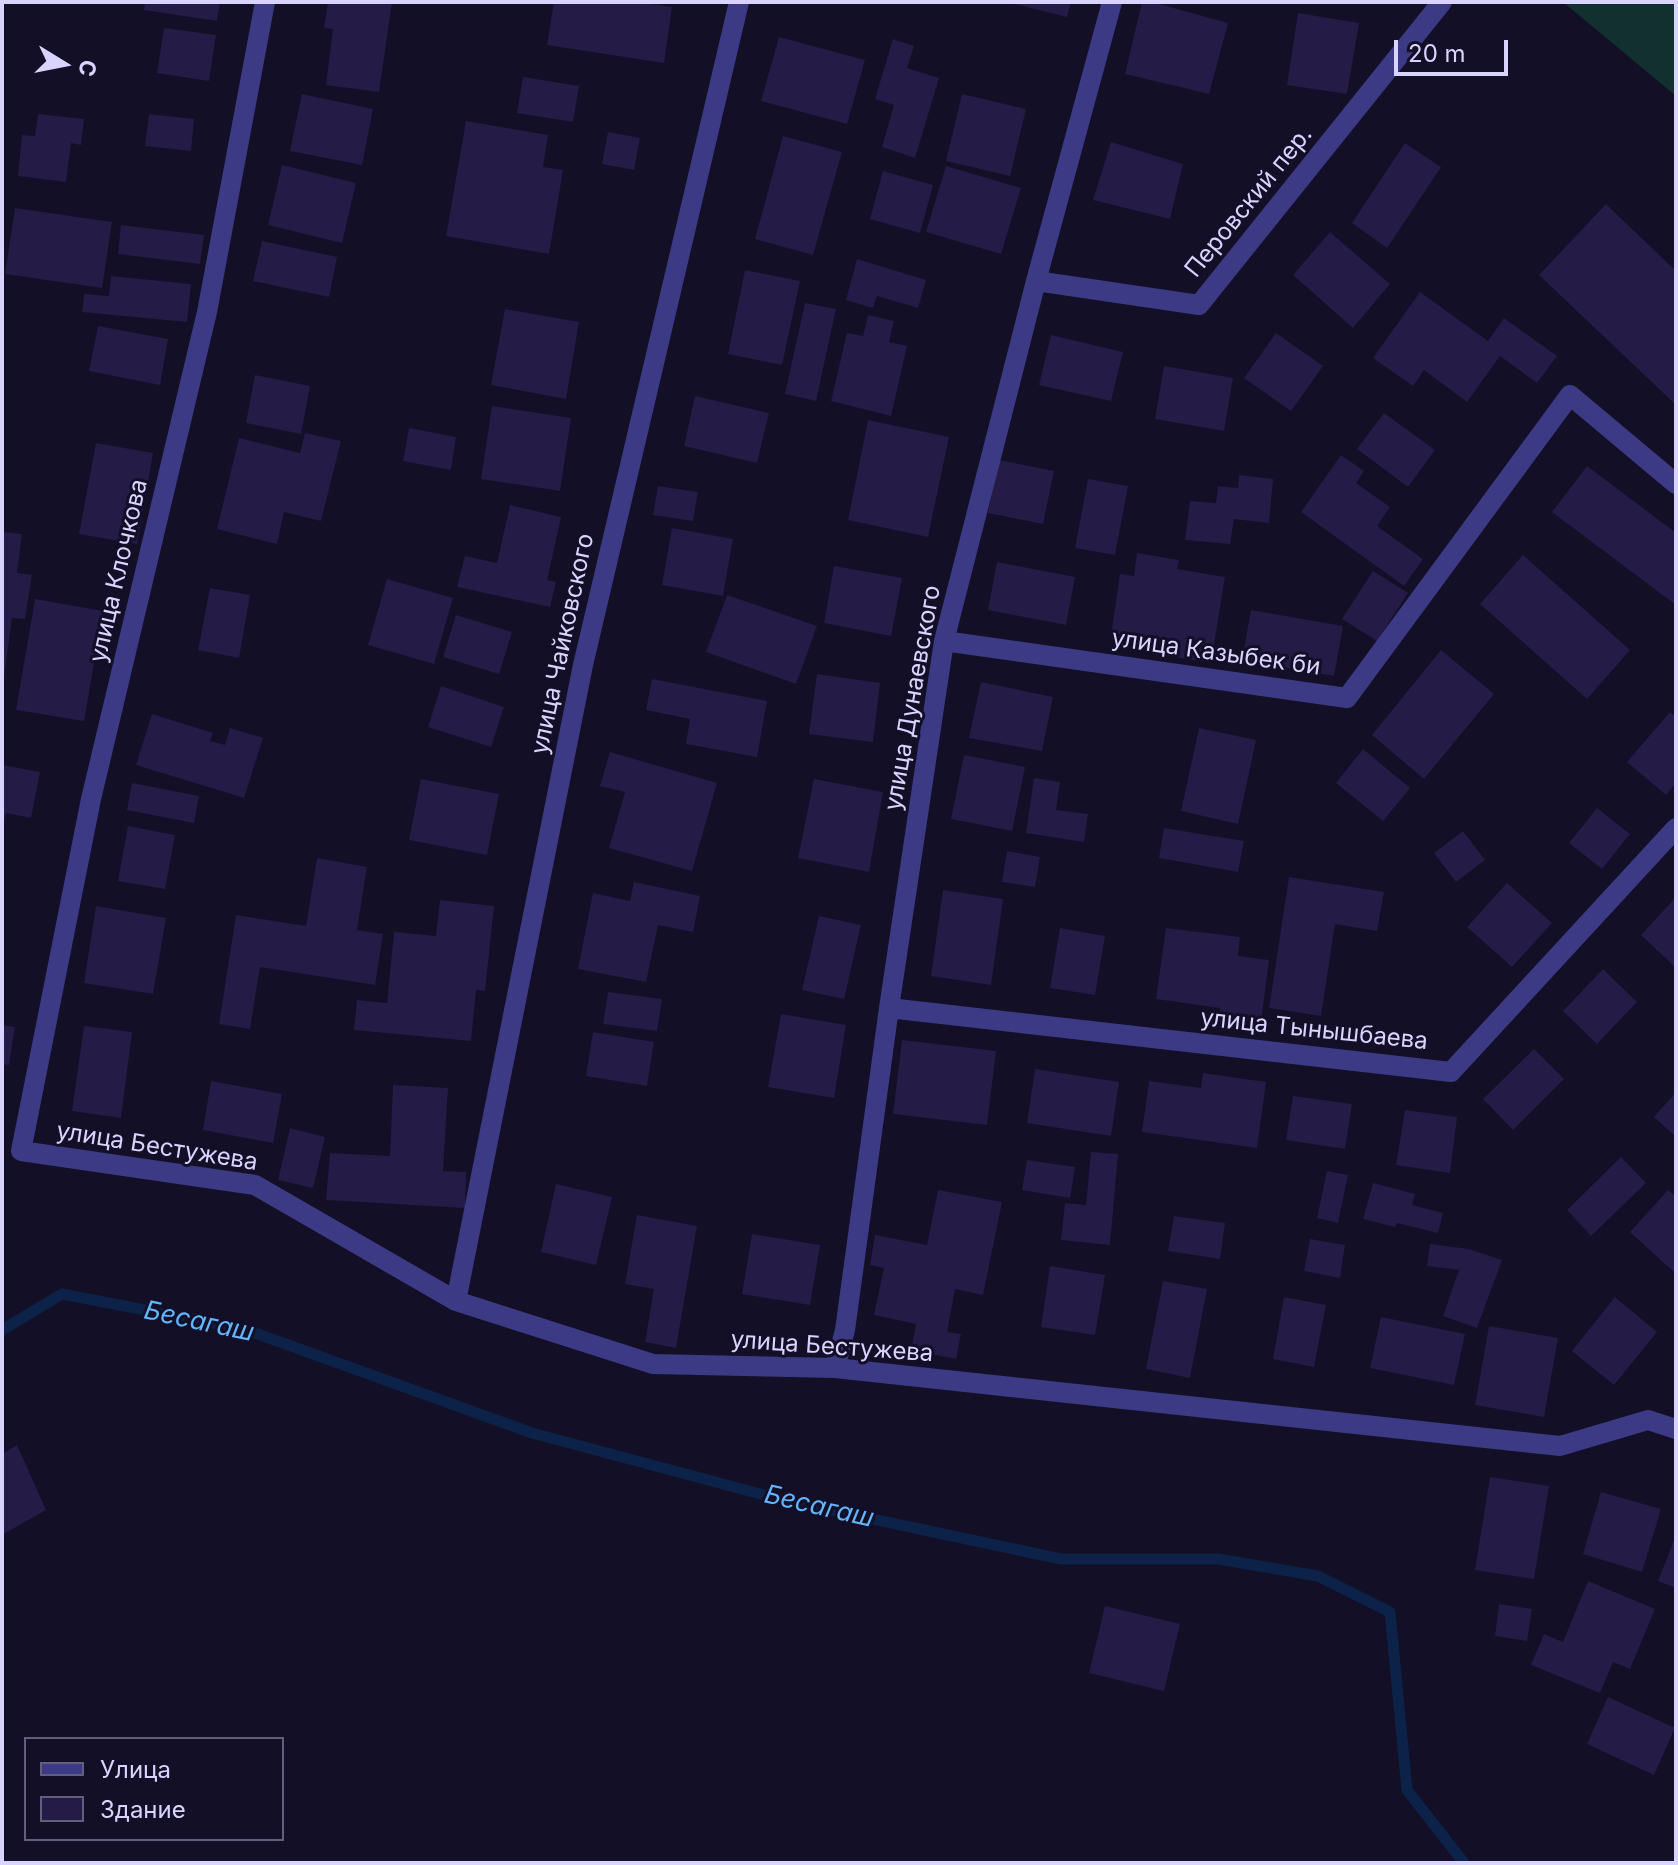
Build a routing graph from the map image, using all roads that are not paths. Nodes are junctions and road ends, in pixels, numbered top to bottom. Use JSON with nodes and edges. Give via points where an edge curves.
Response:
{"nodes":[{"id":1,"x":265,"y":2,"type":"edge"},
{"id":2,"x":739,"y":2,"type":"edge"},
{"id":3,"x":1112,"y":2,"type":"edge"},
{"id":4,"x":1442,"y":2,"type":"edge"},
{"id":5,"x":1036,"y":281,"type":"junction"},
{"id":6,"x":1676,"y":484,"type":"edge"},
{"id":7,"x":944,"y":641,"type":"junction"},
{"id":8,"x":1676,"y":828,"type":"edge"},
{"id":9,"x":889,"y":1008,"type":"junction"},
{"id":10,"x":21,"y":1151,"type":"joint"},
{"id":11,"x":456,"y":1301,"type":"junction"},
{"id":12,"x":835,"y":1368,"type":"junction"},
{"id":13,"x":1676,"y":1429,"type":"edge"}],
"edges":[{"from":1,"to":10,"type":"street","name":"улица Клочкова","via":[[207,312],[91,799]]},
{"from":2,"to":11,"type":"street","name":"улица Чайковского","via":[[583,665]]},
{"from":3,"to":5,"type":"street","name":"улица Дунаевского"},
{"from":4,"to":5,"type":"street","name":"Перовский пер.","via":[[1199,305]]},
{"from":5,"to":7,"type":"street","name":"улица Дунаевского"},
{"from":6,"to":7,"type":"street","name":"улица Казыбек би","via":[[1570,395],[1347,698]]},
{"from":7,"to":9,"type":"street","name":"улица Дунаевского"},
{"from":8,"to":9,"type":"street","name":"улица Тынышбаева","via":[[1451,1072]]},
{"from":9,"to":12,"type":"street","name":"улица Дунаевского","via":[[845,1330]]},
{"from":10,"to":11,"type":"street","name":"улица Бестужева","via":[[255,1185]]},
{"from":11,"to":12,"type":"street","name":"улица Бестужева","via":[[653,1364]]},
{"from":12,"to":13,"type":"street","name":"улица Бестужева","via":[[1560,1446],[1648,1420]]}]}
